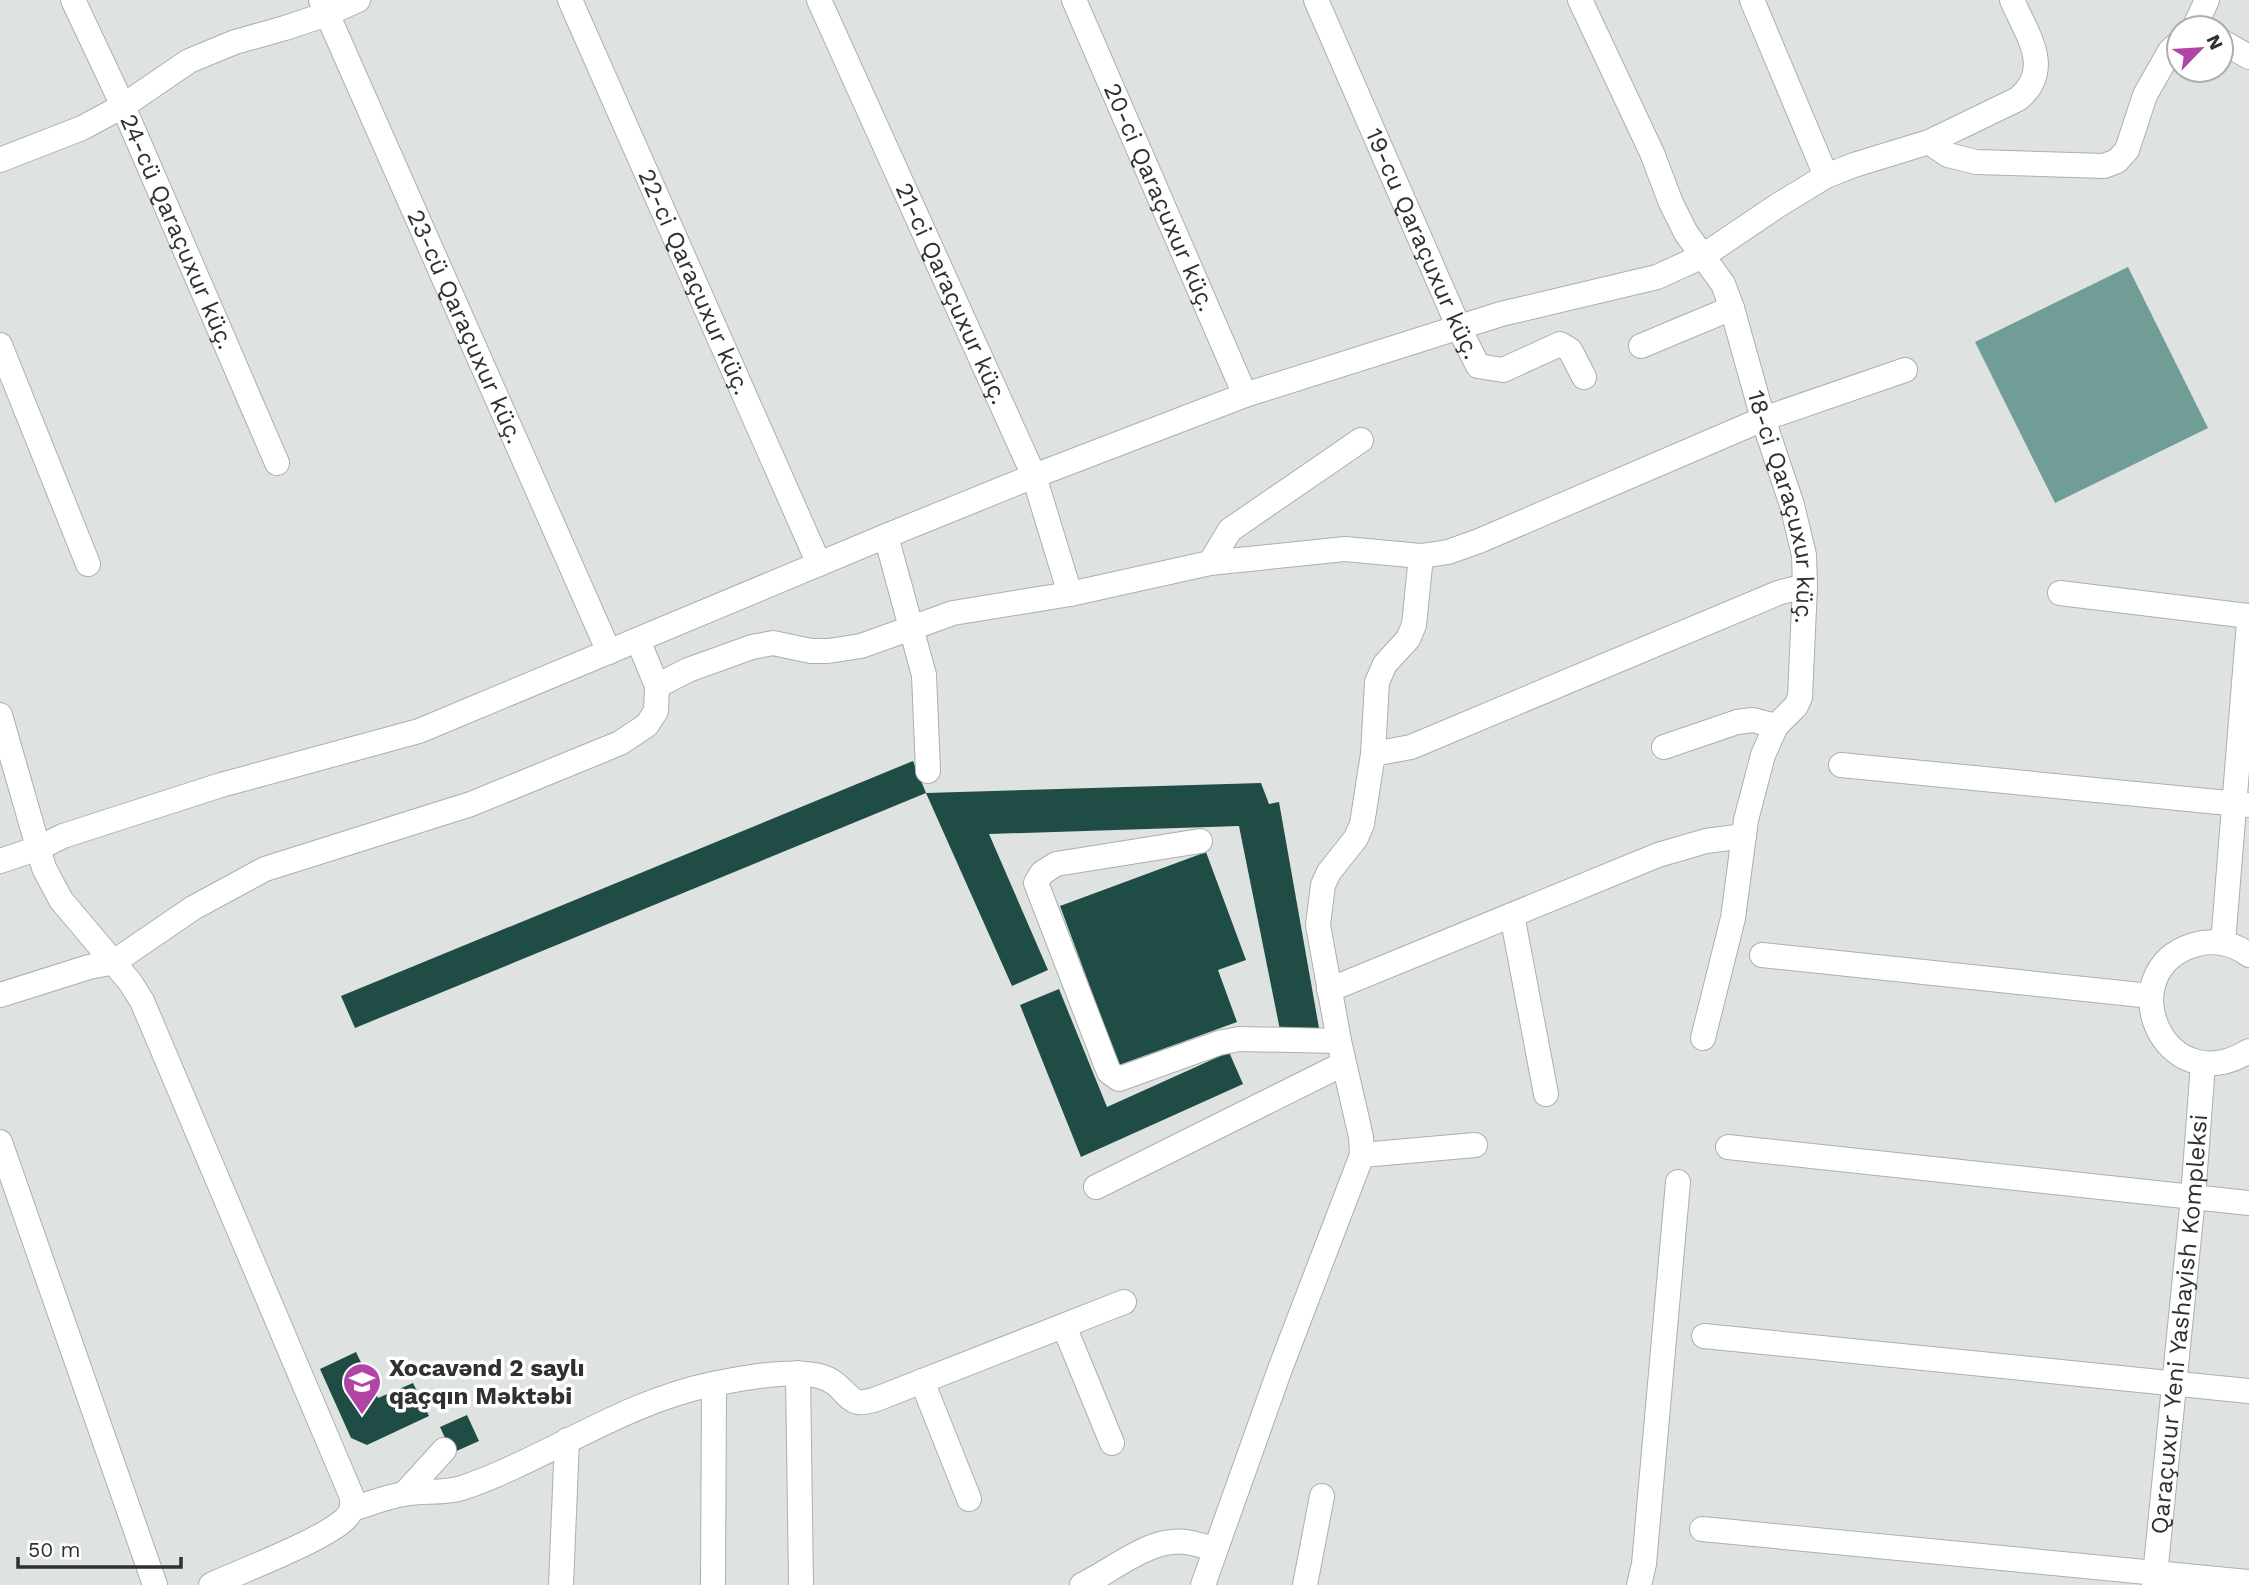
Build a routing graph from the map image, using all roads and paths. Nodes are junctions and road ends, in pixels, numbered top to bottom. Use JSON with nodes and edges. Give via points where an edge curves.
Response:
{"nodes":[{"id":1,"x":73,"y":0,"type":"edge"},
{"id":2,"x":358,"y":0,"type":"edge"},
{"id":3,"x":570,"y":0,"type":"edge"},
{"id":4,"x":819,"y":0,"type":"edge"},
{"id":5,"x":1074,"y":0,"type":"edge"},
{"id":6,"x":1316,"y":0,"type":"edge"},
{"id":7,"x":1580,"y":0,"type":"edge"},
{"id":8,"x":1752,"y":0,"type":"edge"},
{"id":9,"x":2011,"y":0,"type":"edge"},
{"id":10,"x":324,"y":7,"type":"edge"},
{"id":11,"x":2165,"y":60,"type":"edge"},
{"id":12,"x":123,"y":106,"type":"junction"},
{"id":13,"x":1929,"y":142,"type":"junction"},
{"id":14,"x":0,"y":160,"type":"edge"},
{"id":15,"x":1826,"y":176,"type":"junction"},
{"id":16,"x":1703,"y":256,"type":"junction"},
{"id":17,"x":1732,"y":308,"type":"junction"},
{"id":18,"x":1459,"y":328,"type":"junction"},
{"id":19,"x":0,"y":345,"type":"edge"},
{"id":20,"x":1641,"y":346,"type":"dead end"},
{"id":21,"x":1905,"y":370,"type":"dead end"},
{"id":22,"x":1584,"y":377,"type":"dead end"},
{"id":23,"x":1245,"y":395,"type":"junction"},
{"id":24,"x":1763,"y":419,"type":"junction"},
{"id":25,"x":1361,"y":440,"type":"dead end"},
{"id":26,"x":277,"y":463,"type":"dead end"},
{"id":27,"x":1034,"y":476,"type":"junction"},
{"id":28,"x":886,"y":536,"type":"junction"},
{"id":29,"x":1421,"y":556,"type":"junction"},
{"id":30,"x":1210,"y":563,"type":"junction"},
{"id":31,"x":88,"y":564,"type":"dead end"},
{"id":32,"x":818,"y":564,"type":"junction"},
{"id":33,"x":1805,"y":586,"type":"junction"},
{"id":34,"x":2060,"y":593,"type":"dead end"},
{"id":35,"x":1070,"y":594,"type":"junction"},
{"id":36,"x":2249,"y":616,"type":"edge"},
{"id":37,"x":2249,"y":622,"type":"edge"},
{"id":38,"x":911,"y":627,"type":"junction"},
{"id":39,"x":638,"y":640,"type":"junction"},
{"id":40,"x":609,"y":652,"type":"junction"},
{"id":41,"x":657,"y":686,"type":"junction"},
{"id":42,"x":0,"y":715,"type":"edge"},
{"id":43,"x":1776,"y":726,"type":"junction"},
{"id":44,"x":1664,"y":747,"type":"dead end"},
{"id":45,"x":1373,"y":754,"type":"junction"},
{"id":46,"x":1840,"y":765,"type":"dead end"},
{"id":47,"x":928,"y":771,"type":"dead end"},
{"id":48,"x":2242,"y":805,"type":"edge"},
{"id":49,"x":1744,"y":836,"type":"junction"},
{"id":50,"x":1200,"y":841,"type":"dead end"},
{"id":51,"x":39,"y":848,"type":"junction"},
{"id":52,"x":0,"y":861,"type":"edge"},
{"id":53,"x":1512,"y":915,"type":"junction"},
{"id":54,"x":2223,"y":943,"type":"junction"},
{"id":55,"x":1762,"y":955,"type":"dead end"},
{"id":56,"x":2249,"y":955,"type":"edge"},
{"id":57,"x":114,"y":962,"type":"junction"},
{"id":58,"x":1329,"y":990,"type":"junction"},
{"id":59,"x":0,"y":995,"type":"edge"},
{"id":60,"x":2151,"y":996,"type":"junction"},
{"id":61,"x":1703,"y":1038,"type":"dead end"},
{"id":62,"x":2249,"y":1051,"type":"edge"},
{"id":63,"x":1341,"y":1052,"type":"junction"},
{"id":64,"x":2203,"y":1064,"type":"junction"},
{"id":65,"x":1546,"y":1094,"type":"dead end"},
{"id":66,"x":0,"y":1142,"type":"edge"},
{"id":67,"x":1475,"y":1144,"type":"dead end"},
{"id":68,"x":1728,"y":1147,"type":"dead end"},
{"id":69,"x":1362,"y":1155,"type":"junction"},
{"id":70,"x":1678,"y":1182,"type":"dead end"},
{"id":71,"x":1096,"y":1186,"type":"dead end"},
{"id":72,"x":2193,"y":1197,"type":"junction"},
{"id":73,"x":2249,"y":1203,"type":"edge"},
{"id":74,"x":1124,"y":1302,"type":"dead end"},
{"id":75,"x":1064,"y":1326,"type":"junction"},
{"id":76,"x":1704,"y":1336,"type":"dead end"},
{"id":77,"x":798,"y":1373,"type":"junction"},
{"id":78,"x":922,"y":1381,"type":"junction"},
{"id":79,"x":714,"y":1384,"type":"junction"},
{"id":80,"x":2174,"y":1385,"type":"junction"},
{"id":81,"x":2249,"y":1391,"type":"edge"},
{"id":82,"x":566,"y":1440,"type":"junction"},
{"id":83,"x":1112,"y":1443,"type":"dead end"},
{"id":84,"x":444,"y":1450,"type":"dead end"},
{"id":85,"x":404,"y":1494,"type":"junction"},
{"id":86,"x":1322,"y":1496,"type":"dead end"},
{"id":87,"x":969,"y":1499,"type":"dead end"},
{"id":88,"x":352,"y":1509,"type":"junction"},
{"id":89,"x":1702,"y":1529,"type":"dead end"},
{"id":90,"x":1214,"y":1549,"type":"junction"},
{"id":91,"x":2155,"y":1580,"type":"edge"},
{"id":92,"x":2249,"y":1582,"type":"edge"},
{"id":93,"x":155,"y":1585,"type":"edge"},
{"id":94,"x":211,"y":1585,"type":"edge"},
{"id":95,"x":561,"y":1585,"type":"edge"},
{"id":96,"x":713,"y":1585,"type":"edge"},
{"id":97,"x":801,"y":1585,"type":"edge"},
{"id":98,"x":1082,"y":1585,"type":"edge"},
{"id":99,"x":1203,"y":1585,"type":"edge"},
{"id":100,"x":1306,"y":1585,"type":"edge"},
{"id":101,"x":1639,"y":1585,"type":"edge"}],
"edges":[{"from":1,"to":12,"type":"street","name":"24-cü Qaraçuxur küç."},
{"from":2,"to":10,"type":"street"},
{"from":3,"to":32,"type":"street","name":"22-ci Qaraçuxur küç."},
{"from":4,"to":27,"type":"street","name":"21-ci Qaraçuxur küç."},
{"from":5,"to":23,"type":"street","name":"20-ci Qaraçuxur küç."},
{"from":6,"to":18,"type":"street","name":"19-cu Qaraçuxur küç."},
{"from":7,"to":16,"type":"street","name":"18-ci Qaraçuxur küç.","via":[[1671,203]]},
{"from":8,"to":15,"type":"street"},
{"from":9,"to":13,"type":"street","via":[[2035,51],[2037,68],[2029,90]]},
{"from":10,"to":12,"type":"street","via":[[285,29],[189,61]]},
{"from":10,"to":40,"type":"street","name":"23-cü Qaraçuxur küç."},
{"from":11,"to":13,"type":"street","via":[[2145,95],[2127,150],[2105,166],[1976,162],[1948,155]]},
{"from":12,"to":14,"type":"street","via":[[82,128]]},
{"from":12,"to":26,"type":"street","name":"24-cü Qaraçuxur küç."},
{"from":13,"to":15,"type":"street"},
{"from":15,"to":16,"type":"street"},
{"from":16,"to":17,"type":"street","name":"18-ci Qaraçuxur küç.","via":[[1723,284]]},
{"from":16,"to":18,"type":"street","via":[[1657,277]]},
{"from":17,"to":20,"type":"street"},
{"from":17,"to":24,"type":"street","name":"18-ci Qaraçuxur küç."},
{"from":18,"to":22,"type":"street","name":"19-cu Qaraçuxur küç.","via":[[1478,366],[1503,370],[1560,344],[1570,350]]},
{"from":18,"to":23,"type":"street"},
{"from":19,"to":31,"type":"street"},
{"from":21,"to":24,"type":"street"},
{"from":23,"to":27,"type":"street"},
{"from":24,"to":29,"type":"street","via":[[1479,541]]},
{"from":24,"to":33,"type":"street","name":"18-ci Qaraçuxur küç.","via":[[1792,505],[1804,555]]},
{"from":25,"to":30,"type":"street","via":[[1230,530]]},
{"from":27,"to":28,"type":"street"},
{"from":27,"to":35,"type":"street","name":"21-ci Qaraçuxur küç."},
{"from":28,"to":32,"type":"street"},
{"from":28,"to":38,"type":"street"},
{"from":29,"to":30,"type":"street","via":[[1345,549]]},
{"from":29,"to":45,"type":"street","via":[[1414,625],[1377,682]]},
{"from":30,"to":35,"type":"street"},
{"from":32,"to":39,"type":"street"},
{"from":33,"to":43,"type":"street","name":"18-ci Qaraçuxur küç.","via":[[1800,697]]},
{"from":33,"to":45,"type":"street","via":[[1778,593],[1411,747]]},
{"from":34,"to":36,"type":"street"},
{"from":35,"to":38,"type":"street","via":[[953,613]]},
{"from":37,"to":48,"type":"street"},
{"from":38,"to":41,"type":"street","via":[[860,646],[828,651],[773,643],[752,647]]},
{"from":38,"to":47,"type":"street","via":[[924,675]]},
{"from":39,"to":40,"type":"street"},
{"from":39,"to":41,"type":"street"},
{"from":40,"to":51,"type":"street","via":[[419,731],[221,785]]},
{"from":41,"to":57,"type":"street","via":[[656,711],[647,725],[620,743],[471,804],[265,869],[193,908]]},
{"from":42,"to":51,"type":"street"},
{"from":43,"to":44,"type":"street","via":[[1753,720],[1737,722]]},
{"from":43,"to":49,"type":"street","name":"18-ci Qaraçuxur küç.","via":[[1763,755]]},
{"from":45,"to":58,"type":"street","via":[[1362,824],[1323,885],[1318,925]]},
{"from":46,"to":48,"type":"street"},
{"from":48,"to":54,"type":"street"},
{"from":49,"to":53,"type":"street","via":[[1686,846]]},
{"from":49,"to":61,"type":"street","name":"18-ci Qaraçuxur küç.","via":[[1732,918]]},
{"from":50,"to":63,"type":"street","via":[[1056,864],[1036,883],[1109,1072],[1119,1079],[1239,1039]]},
{"from":51,"to":52,"type":"street"},
{"from":51,"to":57,"type":"street","via":[[61,900]]},
{"from":53,"to":58,"type":"street"},
{"from":53,"to":65,"type":"street"},
{"from":54,"to":56,"type":"street"},
{"from":54,"to":60,"type":"street","via":[[2203,942],[2184,948],[2156,976]]},
{"from":55,"to":60,"type":"street"},
{"from":57,"to":59,"type":"street"},
{"from":57,"to":88,"type":"street","via":[[142,1002],[173,1072],[348,1484]]},
{"from":58,"to":63,"type":"street"},
{"from":60,"to":64,"type":"street","via":[[2151,1015],[2169,1048]]},
{"from":62,"to":64,"type":"street","via":[[2220,1064]]},
{"from":63,"to":69,"type":"street"},
{"from":63,"to":71,"type":"street"},
{"from":64,"to":72,"type":"street","name":"Qaraçuxur Yeni Yashayish Kompleksi"},
{"from":66,"to":93,"type":"street"},
{"from":67,"to":69,"type":"street"},
{"from":68,"to":72,"type":"street"},
{"from":69,"to":90,"type":"street"},
{"from":70,"to":101,"type":"street"},
{"from":72,"to":73,"type":"street"},
{"from":72,"to":80,"type":"street","name":"Qaraçuxur Yeni Yashayish Kompleksi"},
{"from":74,"to":75,"type":"street"},
{"from":75,"to":78,"type":"street"},
{"from":75,"to":83,"type":"street"},
{"from":76,"to":80,"type":"street"},
{"from":77,"to":78,"type":"street","via":[[836,1382],[858,1402]]},
{"from":77,"to":79,"type":"street"},
{"from":77,"to":97,"type":"street"},
{"from":78,"to":87,"type":"street"},
{"from":79,"to":82,"type":"street","via":[[644,1406]]},
{"from":79,"to":96,"type":"street"},
{"from":80,"to":81,"type":"street"},
{"from":80,"to":91,"type":"street","name":"Qaraçuxur Yeni Yashayish Kompleksi"},
{"from":82,"to":85,"type":"street","via":[[460,1489]]},
{"from":82,"to":95,"type":"street"},
{"from":84,"to":85,"type":"street"},
{"from":85,"to":88,"type":"street"},
{"from":86,"to":100,"type":"street"},
{"from":88,"to":94,"type":"street","via":[[328,1532]]},
{"from":89,"to":91,"type":"street"},
{"from":90,"to":98,"type":"street","via":[[1172,1542],[1150,1547]]},
{"from":90,"to":99,"type":"street"},
{"from":91,"to":92,"type":"street"}]}
